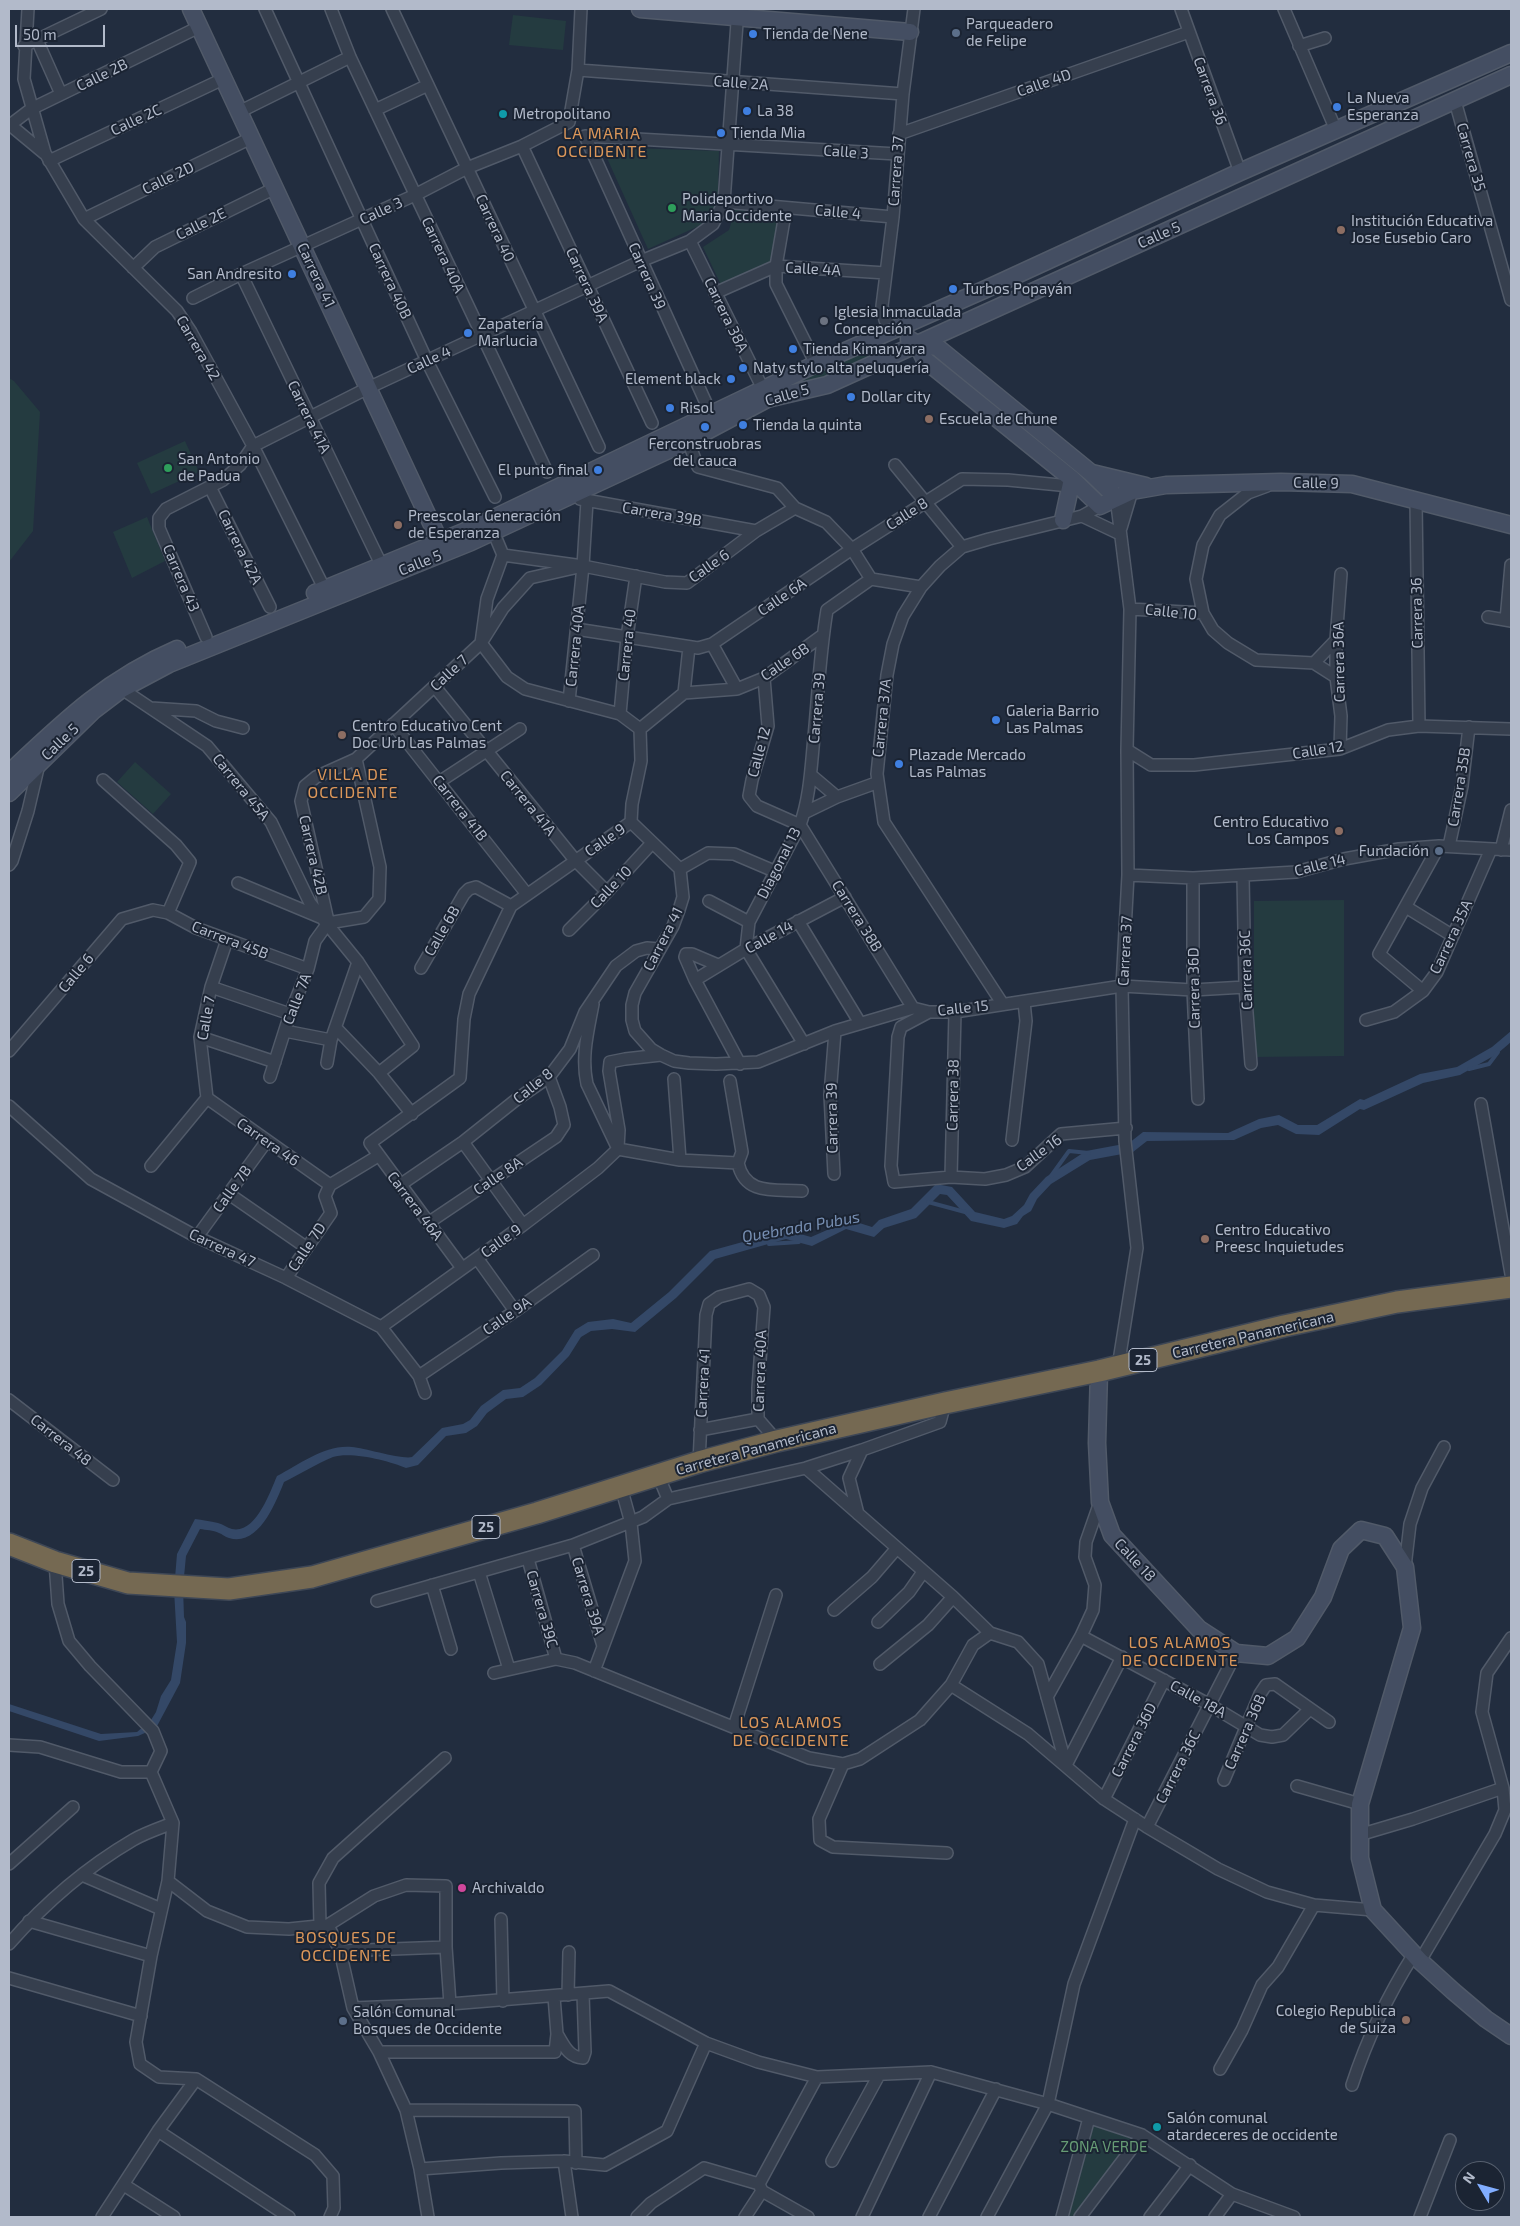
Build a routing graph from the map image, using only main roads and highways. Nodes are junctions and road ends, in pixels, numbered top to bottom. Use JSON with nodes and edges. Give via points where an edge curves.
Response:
{"nodes":[{"id":1,"x":191,"y":9,"type":"edge"},
{"id":2,"x":640,"y":9,"type":"edge"},
{"id":3,"x":738,"y":13,"type":"edge"},
{"id":4,"x":910,"y":32,"type":"road end"},
{"id":5,"x":1511,"y":53,"type":"edge"},
{"id":6,"x":1511,"y":75,"type":"edge"},
{"id":7,"x":986,"y":290,"type":"junction"},
{"id":8,"x":994,"y":310,"type":"junction"},
{"id":9,"x":960,"y":323,"type":"junction"},
{"id":10,"x":895,"y":329,"type":"junction"},
{"id":11,"x":917,"y":344,"type":"junction"},
{"id":12,"x":952,"y":359,"type":"junction"},
{"id":13,"x":1090,"y":472,"type":"junction"},
{"id":14,"x":1071,"y":482,"type":"junction"},
{"id":15,"x":1151,"y":487,"type":"junction"},
{"id":16,"x":1116,"y":497,"type":"junction"},
{"id":17,"x":1063,"y":520,"type":"road end"},
{"id":18,"x":1511,"y":524,"type":"edge"},
{"id":19,"x":440,"y":542,"type":"junction"},
{"id":20,"x":9,"y":773,"type":"edge"},
{"id":21,"x":9,"y":793,"type":"edge"},
{"id":22,"x":1511,"y":1287,"type":"edge"},
{"id":23,"x":1108,"y":1369,"type":"junction"},
{"id":24,"x":9,"y":1544,"type":"edge"},
{"id":25,"x":1511,"y":2036,"type":"edge"}],
"edges":[{"from":1,"to":19,"type":"main road","name":"Carrera 41"},
{"from":2,"to":3,"type":"main road"},
{"from":3,"to":4,"type":"main road"},
{"from":5,"to":7,"type":"main road","name":"Calle 5","via":[[1240,172]]},
{"from":6,"to":8,"type":"main road","name":"Calle 5"},
{"from":7,"to":8,"type":"main road","via":[[979,298],[980,304]]},
{"from":7,"to":10,"type":"main road","name":"Calle 5"},
{"from":8,"to":9,"type":"main road","name":"Calle 5"},
{"from":9,"to":11,"type":"main road","name":"Calle 5"},
{"from":9,"to":12,"type":"main road","via":[[949,340]]},
{"from":10,"to":11,"type":"main road"},
{"from":10,"to":19,"type":"main road","name":"Calle 5"},
{"from":11,"to":12,"type":"main road","via":[[938,347]]},
{"from":11,"to":14,"type":"main road","via":[[925,360]]},
{"from":11,"to":21,"type":"main road","name":"Calle 5","via":[[827,385],[767,399],[688,441],[447,553],[181,659],[122,689],[93,711]]},
{"from":12,"to":13,"type":"main road"},
{"from":13,"to":15,"type":"main road"},
{"from":13,"to":16,"type":"main road"},
{"from":14,"to":16,"type":"main road","name":"Calle 9","via":[[1100,506]]},
{"from":14,"to":17,"type":"main road"},
{"from":15,"to":16,"type":"main road","name":"Calle 9"},
{"from":15,"to":18,"type":"main road","name":"Calle 9","via":[[1281,482],[1352,484]]},
{"from":19,"to":20,"type":"main road","name":"Calle 5","via":[[153,659],[107,686]]},
{"from":22,"to":23,"type":"highway","name":"Carretera Panamericana","number":"25","via":[[1398,1302]]},
{"from":23,"to":24,"type":"highway","name":"Carretera Panamericana","number":"25","via":[[777,1441],[312,1577],[229,1589],[128,1584]]},
{"from":23,"to":25,"type":"main road","name":"Calle 18","via":[[1097,1443],[1100,1502],[1112,1535],[1199,1629],[1236,1654],[1268,1656],[1297,1638],[1323,1597],[1341,1549],[1361,1530],[1385,1536],[1405,1567],[1412,1628],[1360,1804],[1360,1858],[1373,1910],[1452,1991]]}]}
